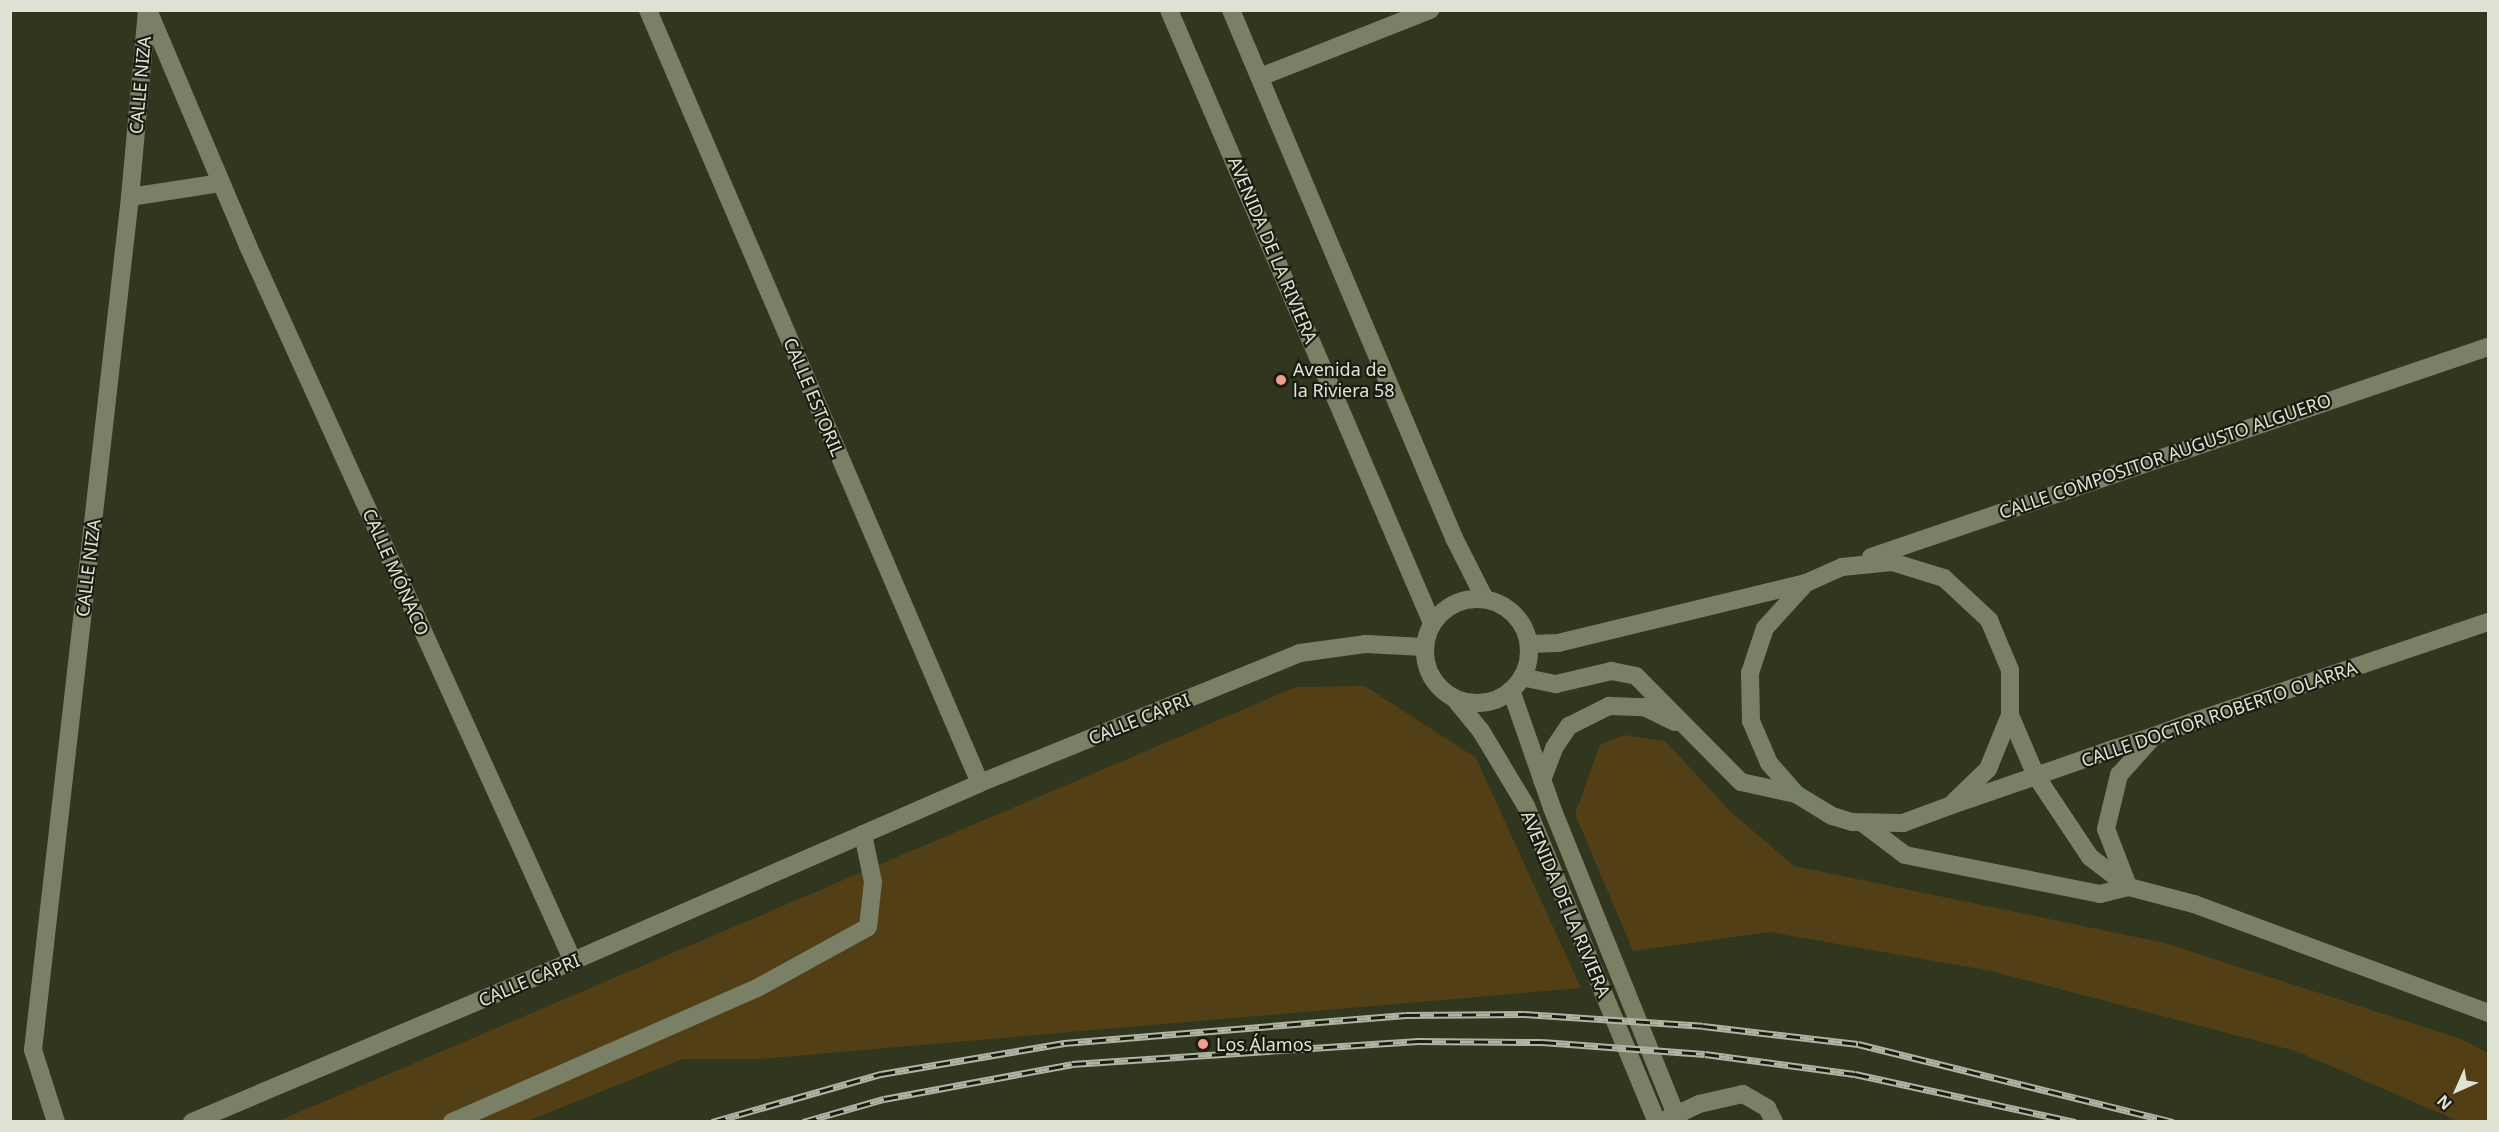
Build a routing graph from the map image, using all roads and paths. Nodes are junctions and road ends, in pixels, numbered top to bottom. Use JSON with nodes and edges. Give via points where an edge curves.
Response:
{"nodes":[{"id":1,"x":148,"y":10,"type":"edge"},
{"id":2,"x":648,"y":10,"type":"edge"},
{"id":3,"x":1169,"y":10,"type":"edge"},
{"id":4,"x":1232,"y":10,"type":"edge"},
{"id":5,"x":1430,"y":10,"type":"edge"},
{"id":6,"x":1260,"y":77,"type":"junction"},
{"id":7,"x":220,"y":183,"type":"junction"},
{"id":8,"x":130,"y":196,"type":"junction"},
{"id":9,"x":2488,"y":347,"type":"edge"},
{"id":10,"x":1842,"y":567,"type":"junction"},
{"id":11,"x":1806,"y":583,"type":"junction"},
{"id":12,"x":1485,"y":599,"type":"junction"},
{"id":13,"x":2488,"y":622,"type":"edge"},
{"id":14,"x":1432,"y":623,"type":"junction"},
{"id":15,"x":1529,"y":644,"type":"junction"},
{"id":16,"x":1424,"y":647,"type":"junction"},
{"id":17,"x":1517,"y":683,"type":"junction"},
{"id":18,"x":1454,"y":698,"type":"junction"},
{"id":19,"x":2010,"y":715,"type":"junction"},
{"id":20,"x":1689,"y":729,"type":"junction"},
{"id":21,"x":2154,"y":736,"type":"junction"},
{"id":22,"x":2036,"y":776,"type":"junction"},
{"id":23,"x":1542,"y":780,"type":"junction"},
{"id":24,"x":980,"y":783,"type":"junction"},
{"id":25,"x":1796,"y":794,"type":"junction"},
{"id":26,"x":1949,"y":806,"type":"junction"},
{"id":27,"x":1864,"y":824,"type":"junction"},
{"id":28,"x":863,"y":834,"type":"junction"},
{"id":29,"x":2129,"y":887,"type":"junction"},
{"id":30,"x":573,"y":961,"type":"junction"},
{"id":31,"x":2488,"y":1012,"type":"edge"},
{"id":32,"x":56,"y":1122,"type":"edge"},
{"id":33,"x":192,"y":1122,"type":"edge"},
{"id":34,"x":452,"y":1122,"type":"edge"},
{"id":35,"x":1659,"y":1122,"type":"edge"},
{"id":36,"x":1678,"y":1122,"type":"edge"},
{"id":37,"x":1774,"y":1122,"type":"edge"}],
"edges":[{"from":1,"to":7,"type":"street","name":"CALLE MÓNACO"},
{"from":1,"to":8,"type":"street","name":"CALLE NIZA"},
{"from":2,"to":24,"type":"street","name":"CALLE ESTORIL"},
{"from":3,"to":14,"type":"street","name":"AVENIDA DE LA RIVIERA"},
{"from":4,"to":6,"type":"street"},
{"from":5,"to":6,"type":"street"},
{"from":6,"to":12,"type":"street","via":[[1454,538]]},
{"from":7,"to":8,"type":"street"},
{"from":7,"to":30,"type":"street","name":"CALLE MÓNACO"},
{"from":8,"to":32,"type":"street","name":"CALLE NIZA","via":[[33,1050]]},
{"from":9,"to":10,"type":"street","name":"CALLE COMPOSITOR AUGUSTO ALGUERO"},
{"from":10,"to":11,"type":"street"},
{"from":10,"to":19,"type":"street","via":[[1892,562],[1944,578],[1989,620],[2010,670]]},
{"from":11,"to":15,"type":"street","via":[[1558,643]]},
{"from":11,"to":25,"type":"street","via":[[1765,628],[1749,673],[1751,721],[1769,763]]},
{"from":12,"to":14,"type":"street","via":[[1454,603]]},
{"from":12,"to":15,"type":"street","via":[[1514,614]]},
{"from":13,"to":21,"type":"street","name":"CALLE DOCTOR ROBERTO OLARRA"},
{"from":14,"to":16,"type":"street"},
{"from":15,"to":17,"type":"street"},
{"from":16,"to":18,"type":"street","via":[[1432,678]]},
{"from":16,"to":24,"type":"street","name":"CALLE CAPRI","via":[[1366,644],[1300,653]]},
{"from":17,"to":18,"type":"street","via":[[1484,702]]},
{"from":17,"to":20,"type":"street","via":[[1556,684],[1611,671],[1636,676]]},
{"from":17,"to":23,"type":"street","name":"AVENIDA DE LA RIVIERA"},
{"from":18,"to":35,"type":"street","name":"AVENIDA DE LA RIVIERA","via":[[1481,731],[1526,806]]},
{"from":19,"to":22,"type":"street"},
{"from":19,"to":26,"type":"street","via":[[1988,769]]},
{"from":20,"to":23,"type":"street","via":[[1644,707],[1609,706],[1569,726],[1554,748]]},
{"from":20,"to":25,"type":"street","via":[[1741,782]]},
{"from":21,"to":22,"type":"street","name":"CALLE DOCTOR ROBERTO OLARRA"},
{"from":21,"to":29,"type":"street","via":[[2119,775],[2106,829]]},
{"from":22,"to":26,"type":"street","name":"CALLE DOCTOR ROBERTO OLARRA"},
{"from":22,"to":29,"type":"street","via":[[2090,857]]},
{"from":23,"to":36,"type":"street","name":"AVENIDA DE LA RIVIERA"},
{"from":24,"to":28,"type":"street","name":"CALLE CAPRI"},
{"from":25,"to":27,"type":"street","via":[[1832,816]]},
{"from":26,"to":27,"type":"street","name":"CALLE DOCTOR ROBERTO OLARRA","via":[[1903,823]]},
{"from":27,"to":29,"type":"street","via":[[1905,855],[2100,894]]},
{"from":28,"to":30,"type":"street","name":"CALLE CAPRI"},
{"from":28,"to":34,"type":"street","via":[[873,882],[868,927],[759,987]]},
{"from":29,"to":31,"type":"street","via":[[2216,912]]},
{"from":30,"to":33,"type":"street","name":"CALLE CAPRI"},
{"from":35,"to":37,"type":"street","via":[[1699,1104],[1743,1094],[1767,1108]]}]}
